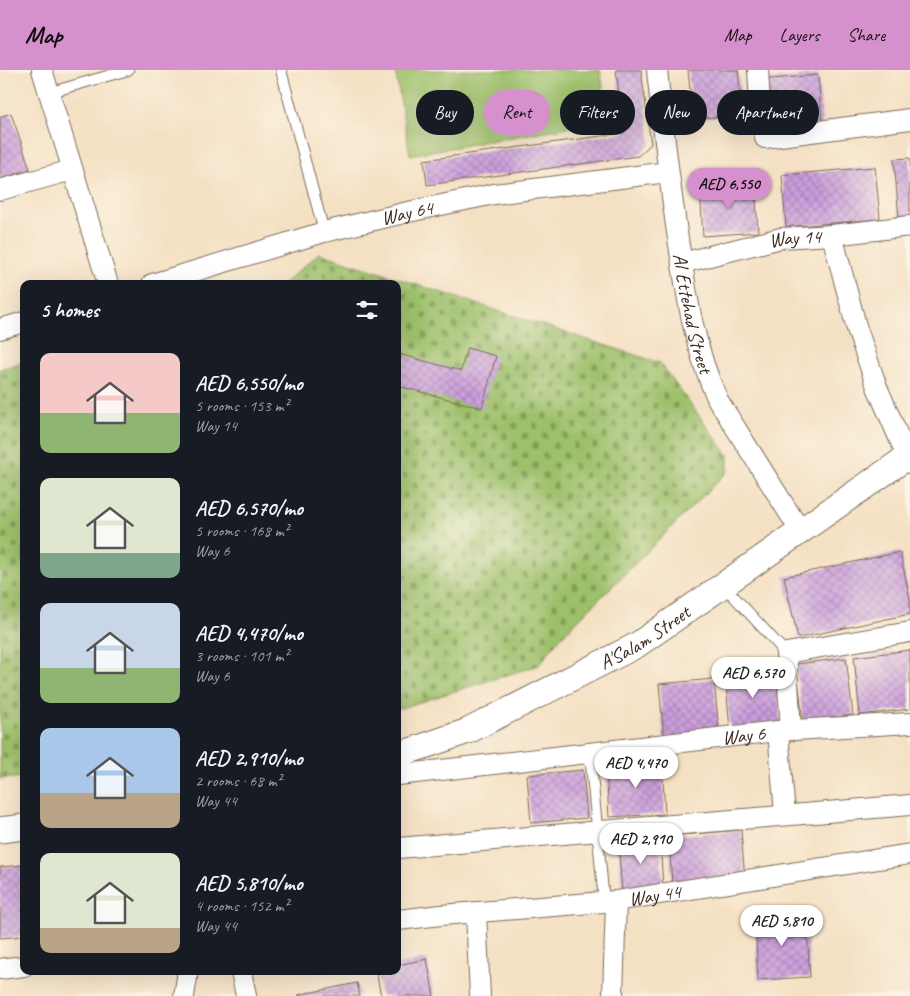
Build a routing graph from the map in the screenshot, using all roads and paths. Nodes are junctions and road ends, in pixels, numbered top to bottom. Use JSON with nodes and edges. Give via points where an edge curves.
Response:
{"nodes":[{"id":1,"x":42,"y":70,"type":"edge"},
{"id":2,"x":128,"y":70,"type":"edge"},
{"id":3,"x":281,"y":70,"type":"edge"},
{"id":4,"x":656,"y":70,"type":"edge"},
{"id":5,"x":758,"y":70,"type":"edge"},
{"id":6,"x":48,"y":93,"type":"junction"},
{"id":7,"x":910,"y":119,"type":"edge"},
{"id":8,"x":72,"y":170,"type":"junction"},
{"id":9,"x":668,"y":172,"type":"junction"},
{"id":10,"x":0,"y":190,"type":"edge"},
{"id":11,"x":910,"y":226,"type":"edge"},
{"id":12,"x":324,"y":232,"type":"junction"},
{"id":13,"x":832,"y":235,"type":"junction"},
{"id":14,"x":682,"y":263,"type":"junction"},
{"id":15,"x":107,"y":280,"type":"edge"},
{"id":16,"x":165,"y":280,"type":"edge"},
{"id":17,"x":20,"y":323,"type":"edge"},
{"id":18,"x":0,"y":329,"type":"edge"},
{"id":19,"x":910,"y":461,"type":"edge"},
{"id":20,"x":801,"y":532,"type":"junction"},
{"id":21,"x":723,"y":585,"type":"junction"},
{"id":22,"x":910,"y":632,"type":"edge"},
{"id":23,"x":786,"y":653,"type":"junction"},
{"id":24,"x":910,"y":723,"type":"edge"},
{"id":25,"x":784,"y":731,"type":"junction"},
{"id":26,"x":590,"y":753,"type":"junction"},
{"id":27,"x":401,"y":754,"type":"edge"},
{"id":28,"x":401,"y":776,"type":"edge"},
{"id":29,"x":910,"y":805,"type":"edge"},
{"id":30,"x":785,"y":815,"type":"junction"},
{"id":31,"x":20,"y":827,"type":"edge"},
{"id":32,"x":0,"y":830,"type":"edge"},
{"id":33,"x":597,"y":831,"type":"junction"},
{"id":34,"x":401,"y":848,"type":"edge"},
{"id":35,"x":910,"y":854,"type":"edge"},
{"id":36,"x":610,"y":901,"type":"junction"},
{"id":37,"x":476,"y":912,"type":"junction"},
{"id":38,"x":401,"y":920,"type":"edge"},
{"id":39,"x":20,"y":966,"type":"edge"},
{"id":40,"x":0,"y":969,"type":"edge"},
{"id":41,"x":187,"y":975,"type":"edge"},
{"id":42,"x":242,"y":975,"type":"edge"},
{"id":43,"x":184,"y":996,"type":"edge"},
{"id":44,"x":246,"y":996,"type":"edge"},
{"id":45,"x":480,"y":996,"type":"edge"},
{"id":46,"x":613,"y":996,"type":"edge"}],
"edges":[{"from":1,"to":6,"type":"street"},
{"from":2,"to":6,"type":"lane"},
{"from":3,"to":12,"type":"lane"},
{"from":4,"to":9,"type":"street","name":"Al Ettehad Street"},
{"from":5,"to":7,"type":"street","via":[[766,138]]},
{"from":6,"to":8,"type":"street"},
{"from":8,"to":10,"type":"street"},
{"from":8,"to":15,"type":"street"},
{"from":9,"to":12,"type":"street","name":"Way 64","via":[[494,194]]},
{"from":9,"to":14,"type":"street","name":"Al Ettehad Street"},
{"from":11,"to":13,"type":"street","name":"Way 14"},
{"from":12,"to":16,"type":"street","name":"Way 64"},
{"from":13,"to":14,"type":"street","name":"Way 14","via":[[781,238]]},
{"from":13,"to":19,"type":"street","via":[[857,329],[877,387]]},
{"from":14,"to":20,"type":"street","name":"Al Ettehad Street","via":[[695,335],[707,378]]},
{"from":17,"to":18,"type":"street"},
{"from":19,"to":20,"type":"street","name":"A'Salam Street","via":[[870,483]]},
{"from":20,"to":21,"type":"street","name":"A'Salam Street"},
{"from":21,"to":23,"type":"lane"},
{"from":21,"to":27,"type":"street","name":"A'Salam Street","via":[[637,645],[468,731]]},
{"from":22,"to":23,"type":"street"},
{"from":23,"to":25,"type":"street"},
{"from":24,"to":25,"type":"street","name":"Way 6"},
{"from":25,"to":26,"type":"street","name":"Way 6"},
{"from":25,"to":30,"type":"street"},
{"from":26,"to":28,"type":"street","name":"Way 6"},
{"from":26,"to":33,"type":"lane"},
{"from":29,"to":30,"type":"street"},
{"from":30,"to":33,"type":"street"},
{"from":31,"to":32,"type":"street"},
{"from":33,"to":34,"type":"street"},
{"from":33,"to":36,"type":"lane"},
{"from":35,"to":36,"type":"street","name":"Way 44"},
{"from":36,"to":37,"type":"street","name":"Way 44"},
{"from":36,"to":46,"type":"street"},
{"from":37,"to":38,"type":"street","name":"Way 44"},
{"from":37,"to":45,"type":"street"},
{"from":39,"to":40,"type":"street"},
{"from":41,"to":43,"type":"street"},
{"from":42,"to":44,"type":"street"}]}
